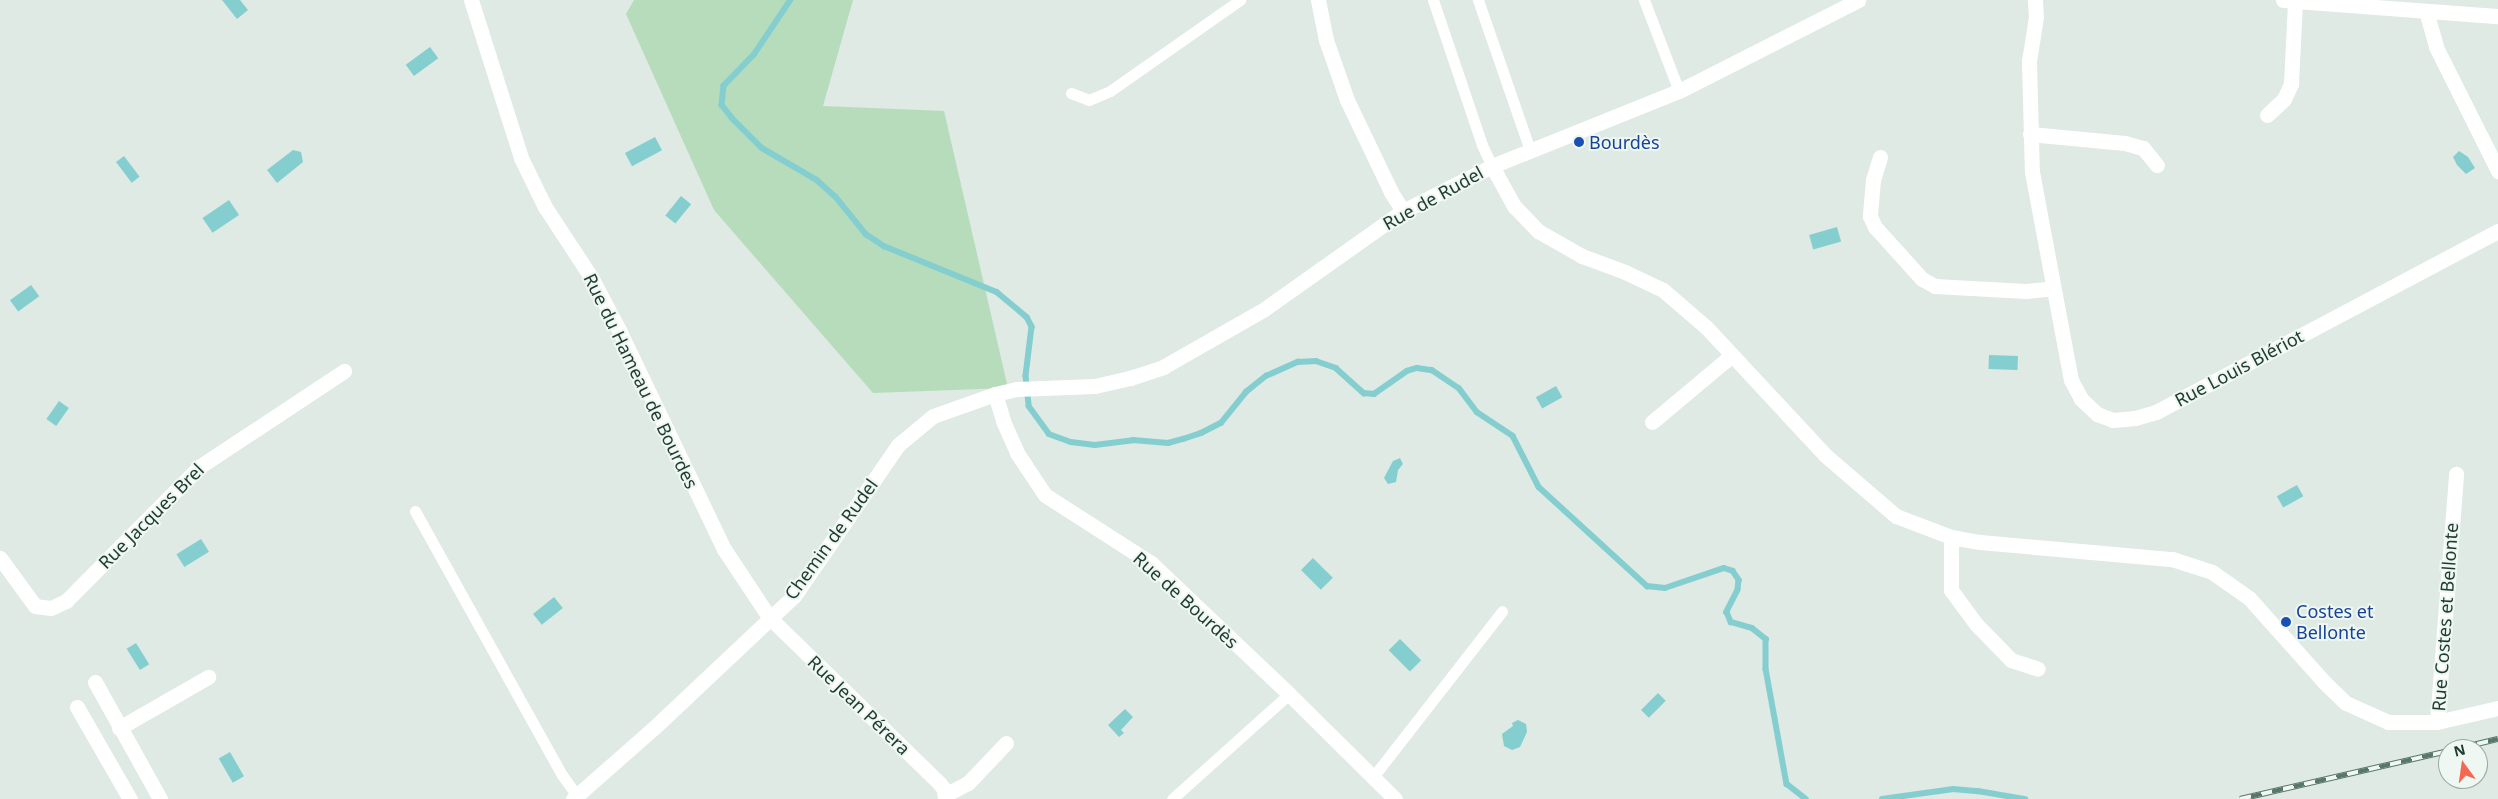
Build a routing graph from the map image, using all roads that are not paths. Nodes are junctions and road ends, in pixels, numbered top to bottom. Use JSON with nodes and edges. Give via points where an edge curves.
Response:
{"nodes":[{"id":1,"x":471,"y":0,"type":"edge"},
{"id":2,"x":1240,"y":0,"type":"edge"},
{"id":3,"x":1318,"y":0,"type":"edge"},
{"id":4,"x":1433,"y":0,"type":"edge"},
{"id":5,"x":1478,"y":0,"type":"edge"},
{"id":6,"x":1644,"y":0,"type":"edge"},
{"id":7,"x":1858,"y":0,"type":"edge"},
{"id":8,"x":2035,"y":0,"type":"edge"},
{"id":9,"x":2289,"y":1,"type":"edge"},
{"id":10,"x":2332,"y":1,"type":"edge"},
{"id":11,"x":2426,"y":11,"type":"junction"},
{"id":12,"x":2498,"y":16,"type":"edge"},
{"id":13,"x":1679,"y":91,"type":"junction"},
{"id":14,"x":1071,"y":93,"type":"dead end"},
{"id":15,"x":2267,"y":115,"type":"dead end"},
{"id":16,"x":2030,"y":134,"type":"junction"},
{"id":17,"x":1530,"y":150,"type":"junction"},
{"id":18,"x":1880,"y":157,"type":"dead end"},
{"id":19,"x":2157,"y":164,"type":"dead end"},
{"id":20,"x":1492,"y":166,"type":"junction"},
{"id":21,"x":2498,"y":171,"type":"edge"},
{"id":22,"x":1403,"y":211,"type":"junction"},
{"id":23,"x":2498,"y":231,"type":"edge"},
{"id":24,"x":2053,"y":288,"type":"junction"},
{"id":25,"x":1732,"y":355,"type":"junction"},
{"id":26,"x":344,"y":370,"type":"dead end"},
{"id":27,"x":1016,"y":389,"type":"joint"},
{"id":28,"x":995,"y":394,"type":"junction"},
{"id":29,"x":1652,"y":422,"type":"dead end"},
{"id":30,"x":2456,"y":474,"type":"dead end"},
{"id":31,"x":415,"y":511,"type":"dead end"},
{"id":32,"x":1951,"y":537,"type":"junction"},
{"id":33,"x":0,"y":558,"type":"edge"},
{"id":34,"x":1502,"y":611,"type":"dead end"},
{"id":35,"x":769,"y":617,"type":"junction"},
{"id":36,"x":2038,"y":669,"type":"dead end"},
{"id":37,"x":208,"y":677,"type":"dead end"},
{"id":38,"x":95,"y":682,"type":"dead end"},
{"id":39,"x":1289,"y":694,"type":"junction"},
{"id":40,"x":76,"y":707,"type":"dead end"},
{"id":41,"x":2498,"y":708,"type":"edge"},
{"id":42,"x":2437,"y":722,"type":"junction"},
{"id":43,"x":119,"y":728,"type":"junction"},
{"id":44,"x":1006,"y":743,"type":"dead end"},
{"id":45,"x":1373,"y":777,"type":"junction"},
{"id":46,"x":575,"y":797,"type":"edge"},
{"id":47,"x":945,"y":797,"type":"edge"},
{"id":48,"x":130,"y":799,"type":"edge"},
{"id":49,"x":160,"y":799,"type":"edge"},
{"id":50,"x":1172,"y":799,"type":"edge"},
{"id":51,"x":1395,"y":799,"type":"edge"}],
"edges":[{"from":1,"to":35,"type":"street","name":"Rue du Hameau de Bourdes","via":[[521,158],[544,207],[591,277],[620,330],[724,549]]},
{"from":2,"to":14,"type":"lane","via":[[1110,91],[1089,100]]},
{"from":3,"to":22,"type":"street","via":[[1326,40],[1346,100]]},
{"from":4,"to":20,"type":"lane"},
{"from":5,"to":17,"type":"lane"},
{"from":6,"to":13,"type":"lane"},
{"from":7,"to":13,"type":"street","name":"Rue de Rudel"},
{"from":8,"to":16,"type":"street","name":"Rue Louis Blériot","via":[[2030,61]]},
{"from":9,"to":10,"type":"street"},
{"from":9,"to":15,"type":"street","via":[[2291,84],[2284,99]]},
{"from":10,"to":11,"type":"street"},
{"from":11,"to":12,"type":"street"},
{"from":11,"to":21,"type":"street","via":[[2436,47]]},
{"from":13,"to":17,"type":"street","name":"Rue de Rudel"},
{"from":16,"to":19,"type":"street","via":[[2125,143],[2143,148]]},
{"from":16,"to":24,"type":"street","name":"Rue Louis Blériot","via":[[2032,172]]},
{"from":17,"to":20,"type":"street","name":"Rue de Rudel"},
{"from":18,"to":24,"type":"street","via":[[1873,180],[1870,216],[1875,227],[1922,279],[1935,286],[2026,291]]},
{"from":20,"to":22,"type":"street","name":"Rue de Rudel"},
{"from":20,"to":25,"type":"street","name":"Rue Costes et Bellonte","via":[[1514,206],[1538,231],[1582,256],[1664,290]]},
{"from":22,"to":27,"type":"street","name":"Rue de Rudel","via":[[1263,310],[1163,367],[1095,386]]},
{"from":23,"to":24,"type":"street","name":"Rue Louis Blériot","via":[[2156,412],[2135,418],[2113,420],[2098,414],[2082,399],[2070,380]]},
{"from":25,"to":29,"type":"street"},
{"from":25,"to":32,"type":"street","name":"Rue Costes et Bellonte","via":[[1825,454],[1896,516]]},
{"from":26,"to":33,"type":"street","name":"Rue Jacques Brel","via":[[199,467],[66,601],[51,608],[35,606]]},
{"from":27,"to":28,"type":"street","name":"Chemin de Rudel"},
{"from":28,"to":35,"type":"street","name":"Chemin de Rudel","via":[[933,416],[898,445],[794,596]]},
{"from":28,"to":39,"type":"street","name":"Rue de Bourdès","via":[[1017,453],[1045,495],[1151,563]]},
{"from":30,"to":42,"type":"street","name":"Rue Costes et Bellonte"},
{"from":31,"to":46,"type":"lane"},
{"from":32,"to":36,"type":"street","via":[[1951,590],[1976,624],[2011,660]]},
{"from":32,"to":42,"type":"street","name":"Rue Costes et Bellonte","via":[[2172,559],[2212,572],[2250,598],[2346,703],[2388,722]]},
{"from":34,"to":45,"type":"lane"},
{"from":35,"to":46,"type":"street","name":"Chemin de Rudel","via":[[658,724]]},
{"from":35,"to":47,"type":"street","name":"Rue Jean Pérera","via":[[939,783]]},
{"from":37,"to":43,"type":"street"},
{"from":38,"to":43,"type":"street"},
{"from":39,"to":45,"type":"street","name":"Rue de Bourdès"},
{"from":39,"to":50,"type":"lane"},
{"from":40,"to":48,"type":"street"},
{"from":41,"to":42,"type":"street"},
{"from":43,"to":49,"type":"street"},
{"from":44,"to":47,"type":"street","name":"Rue Jean Pérera","via":[[968,783]]},
{"from":45,"to":51,"type":"street","name":"Rue de Bourdès"}]}
